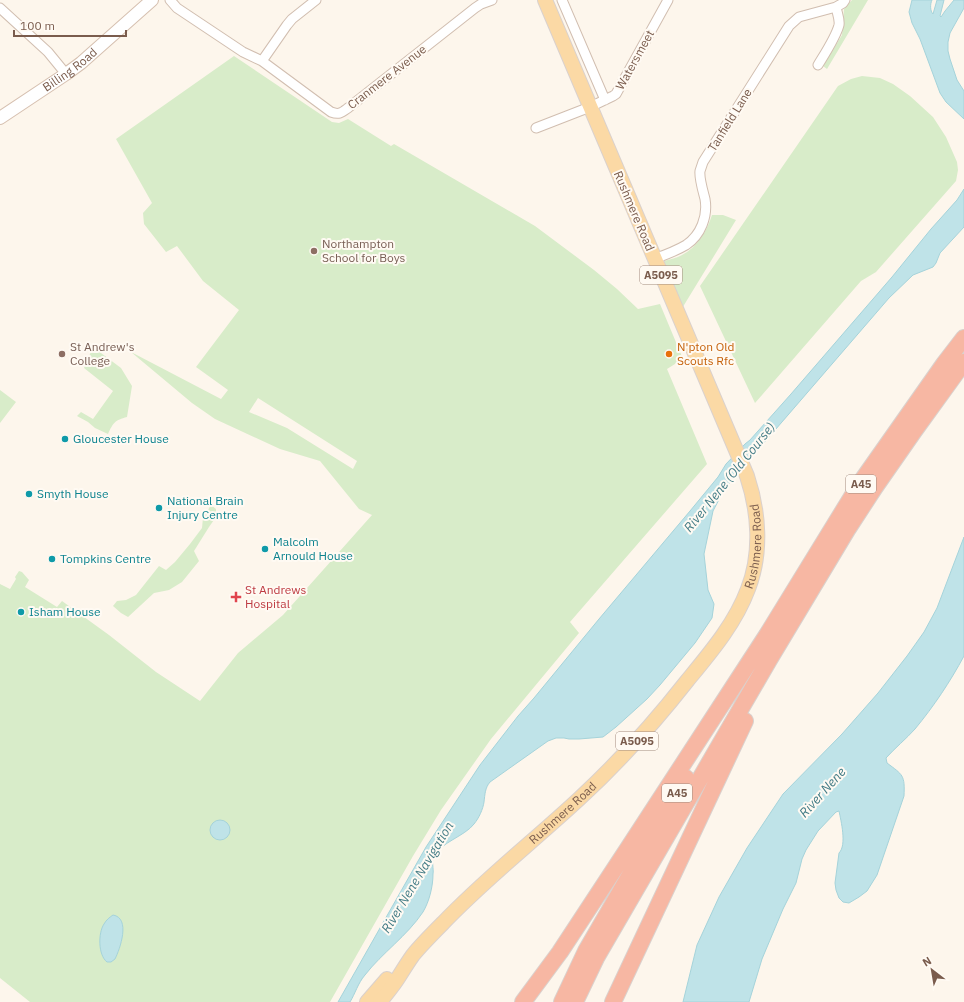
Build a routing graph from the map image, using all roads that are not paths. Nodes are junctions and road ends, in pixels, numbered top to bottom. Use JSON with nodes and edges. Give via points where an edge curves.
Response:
{"nodes":[{"id":1,"x":152,"y":0,"type":"edge"},
{"id":2,"x":170,"y":0,"type":"edge"},
{"id":3,"x":316,"y":0,"type":"edge"},
{"id":4,"x":492,"y":0,"type":"edge"},
{"id":5,"x":545,"y":0,"type":"edge"},
{"id":6,"x":562,"y":0,"type":"edge"},
{"id":7,"x":668,"y":0,"type":"edge"},
{"id":8,"x":845,"y":0,"type":"edge"},
{"id":9,"x":836,"y":7,"type":"junction"},
{"id":10,"x":0,"y":8,"type":"edge"},
{"id":11,"x":262,"y":61,"type":"junction"},
{"id":12,"x":818,"y":65,"type":"dead end"},
{"id":13,"x":66,"y":74,"type":"junction"},
{"id":14,"x":605,"y":100,"type":"junction"},
{"id":15,"x":590,"y":107,"type":"junction"},
{"id":16,"x":0,"y":118,"type":"edge"},
{"id":17,"x":536,"y":128,"type":"dead end"},
{"id":18,"x":654,"y":259,"type":"junction"},
{"id":19,"x":964,"y":338,"type":"edge"},
{"id":20,"x":964,"y":362,"type":"edge"},
{"id":21,"x":767,"y":635,"type":"junction"},
{"id":22,"x":769,"y":660,"type":"junction"},
{"id":23,"x":414,"y":955,"type":"junction"},
{"id":24,"x":367,"y":1002,"type":"edge"},
{"id":25,"x":380,"y":1002,"type":"edge"},
{"id":26,"x":523,"y":1002,"type":"edge"},
{"id":27,"x":562,"y":1002,"type":"edge"},
{"id":28,"x":575,"y":1002,"type":"edge"},
{"id":29,"x":613,"y":1002,"type":"edge"}],
"edges":[{"from":1,"to":13,"type":"street","name":"Billing Road"},
{"from":2,"to":11,"type":"street","name":"Cranmere Avenue","via":[[177,8],[243,52]]},
{"from":3,"to":11,"type":"street","via":[[292,19]]},
{"from":4,"to":11,"type":"street","name":"Cranmere Avenue","via":[[475,8],[342,113],[331,112]]},
{"from":5,"to":15,"type":"main road","name":"Rushmere Road","number":"A5095"},
{"from":6,"to":14,"type":"street"},
{"from":7,"to":14,"type":"street","name":"Watersmeet","via":[[616,94]]},
{"from":8,"to":9,"type":"street","name":"Tanfield Lane"},
{"from":9,"to":12,"type":"street","via":[[839,26],[822,51]]},
{"from":9,"to":18,"type":"street","name":"Tanfield Lane","via":[[799,17],[789,26],[703,162],[700,172],[706,211],[696,236],[678,250]]},
{"from":10,"to":13,"type":"street","via":[[48,52]]},
{"from":13,"to":16,"type":"street","name":"Billing Road"},
{"from":14,"to":15,"type":"street","name":"Watersmeet"},
{"from":15,"to":17,"type":"street","name":"Watersmeet"},
{"from":15,"to":18,"type":"main road","name":"Rushmere Road","number":"A5095"},
{"from":18,"to":23,"type":"main road","name":"Rushmere Road","number":"A5095","via":[[750,487],[757,540],[755,564],[748,589],[727,629],[652,725],[581,798],[443,922]]},
{"from":19,"to":21,"type":"highway","number":"A45","via":[[861,482]]},
{"from":20,"to":22,"type":"highway","number":"A45","via":[[847,530]]},
{"from":21,"to":26,"type":"highway","via":[[560,952]]},
{"from":21,"to":27,"type":"highway","number":"A45","via":[[586,951]]},
{"from":22,"to":28,"type":"highway","number":"A45","via":[[596,958]]},
{"from":22,"to":29,"type":"highway","via":[[752,707]]},
{"from":23,"to":24,"type":"main road","name":"Rushmere Road","number":"A5095","via":[[394,971]]},
{"from":23,"to":25,"type":"main road","name":"Rushmere Road","number":"A5095"}]}
